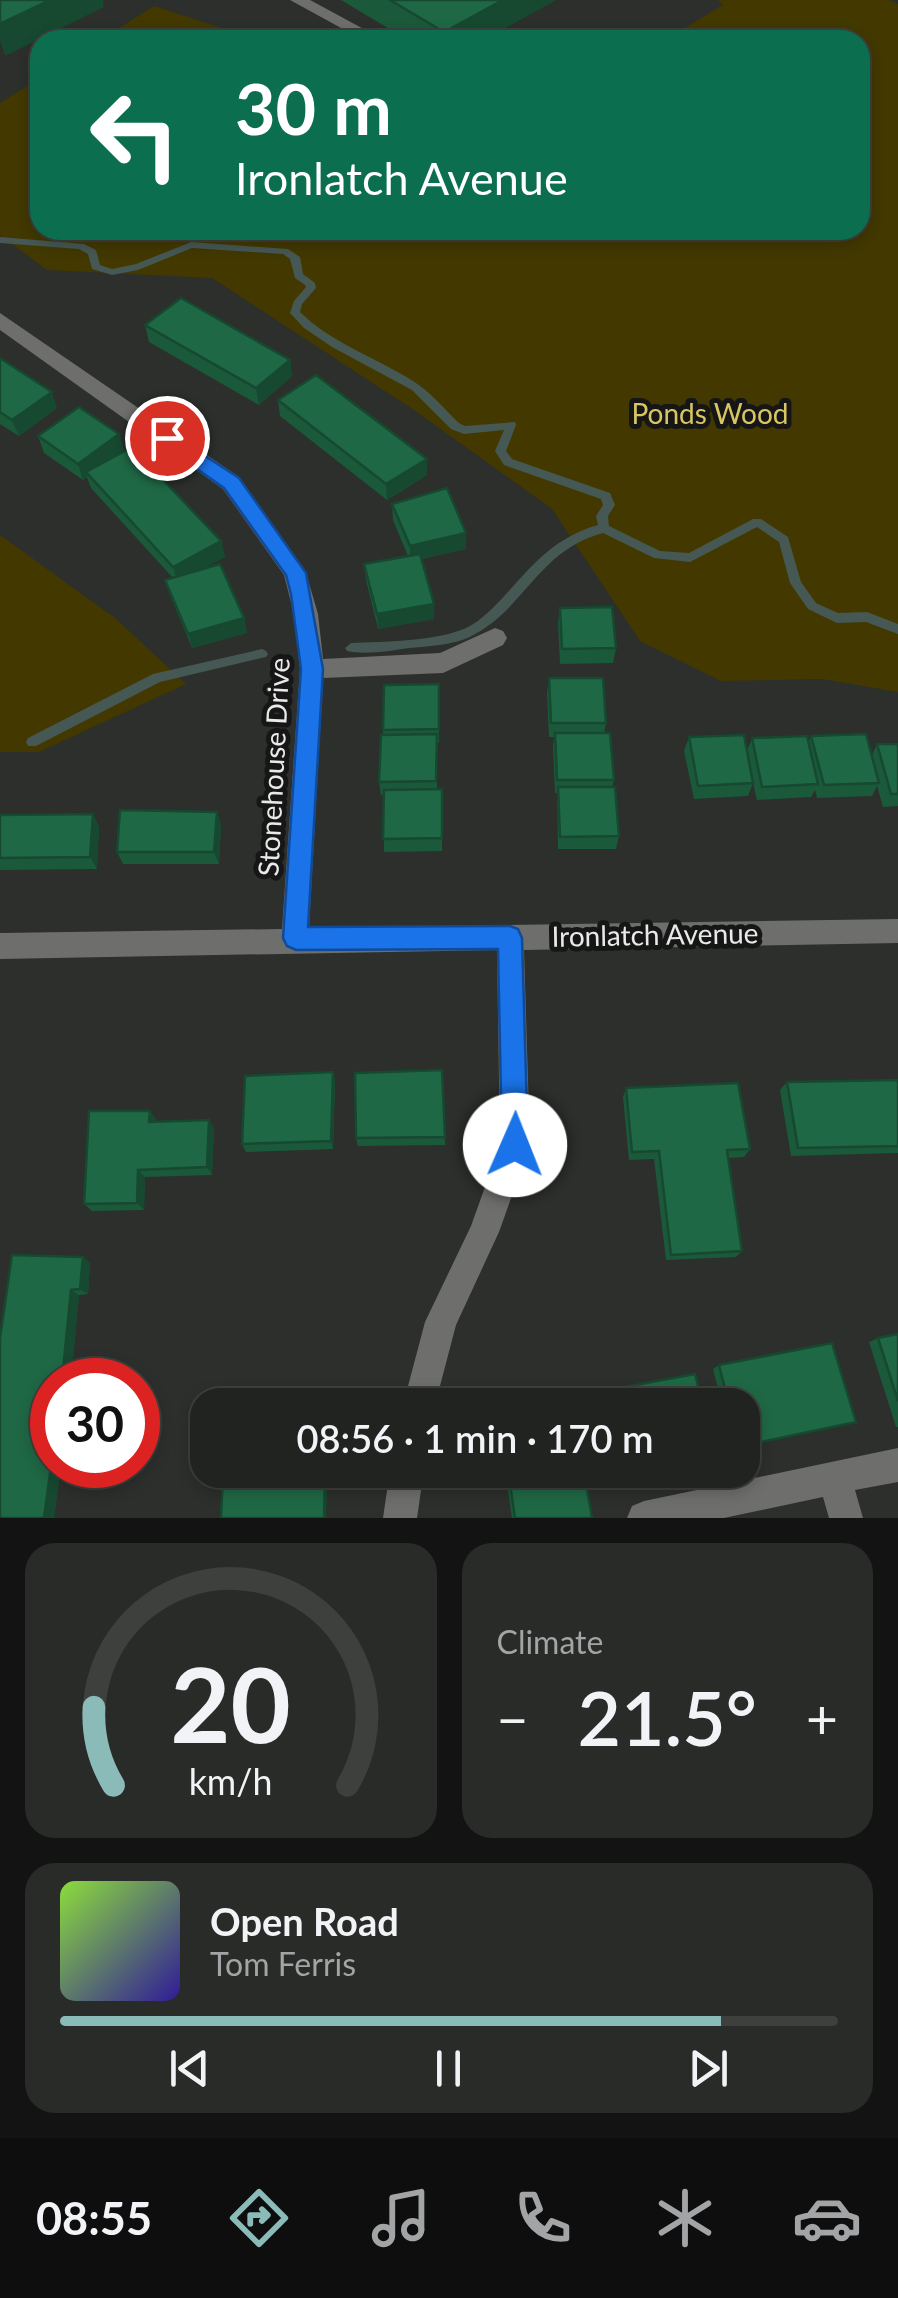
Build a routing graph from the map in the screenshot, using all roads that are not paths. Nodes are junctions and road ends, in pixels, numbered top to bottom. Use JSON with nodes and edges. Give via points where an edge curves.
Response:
{"nodes":[{"id":1,"x":298,"y":0,"type":"edge"},
{"id":2,"x":356,"y":30,"type":"edge"},
{"id":3,"x":0,"y":320,"type":"edge"},
{"id":4,"x":495,"y":638,"type":"dead end"},
{"id":5,"x":312,"y":669,"type":"junction"},
{"id":6,"x":898,"y":931,"type":"edge"},
{"id":7,"x":296,"y":938,"type":"junction"},
{"id":8,"x":510,"y":938,"type":"junction"},
{"id":9,"x":0,"y":947,"type":"edge"},
{"id":10,"x":424,"y":1388,"type":"edge"},
{"id":11,"x":898,"y":1465,"type":"edge"},
{"id":12,"x":835,"y":1478,"type":"junction"},
{"id":13,"x":404,"y":1488,"type":"edge"},
{"id":14,"x":400,"y":1518,"type":"edge"},
{"id":15,"x":644,"y":1518,"type":"edge"},
{"id":16,"x":846,"y":1518,"type":"edge"}],
"edges":[{"from":1,"to":2,"type":"street"},
{"from":3,"to":5,"type":"street","name":"Stonehouse Drive","via":[[232,483],[296,573]]},
{"from":4,"to":5,"type":"street","via":[[435,665]]},
{"from":5,"to":7,"type":"street","name":"Stonehouse Drive"},
{"from":6,"to":8,"type":"street","name":"Ironlatch Avenue"},
{"from":7,"to":8,"type":"street","name":"Ironlatch Avenue"},
{"from":7,"to":9,"type":"street","name":"Ironlatch Avenue"},
{"from":8,"to":10,"type":"street","via":[[515,1145],[441,1322]]},
{"from":11,"to":12,"type":"street"},
{"from":12,"to":15,"type":"street"},
{"from":12,"to":16,"type":"street"},
{"from":13,"to":14,"type":"street"}]}
